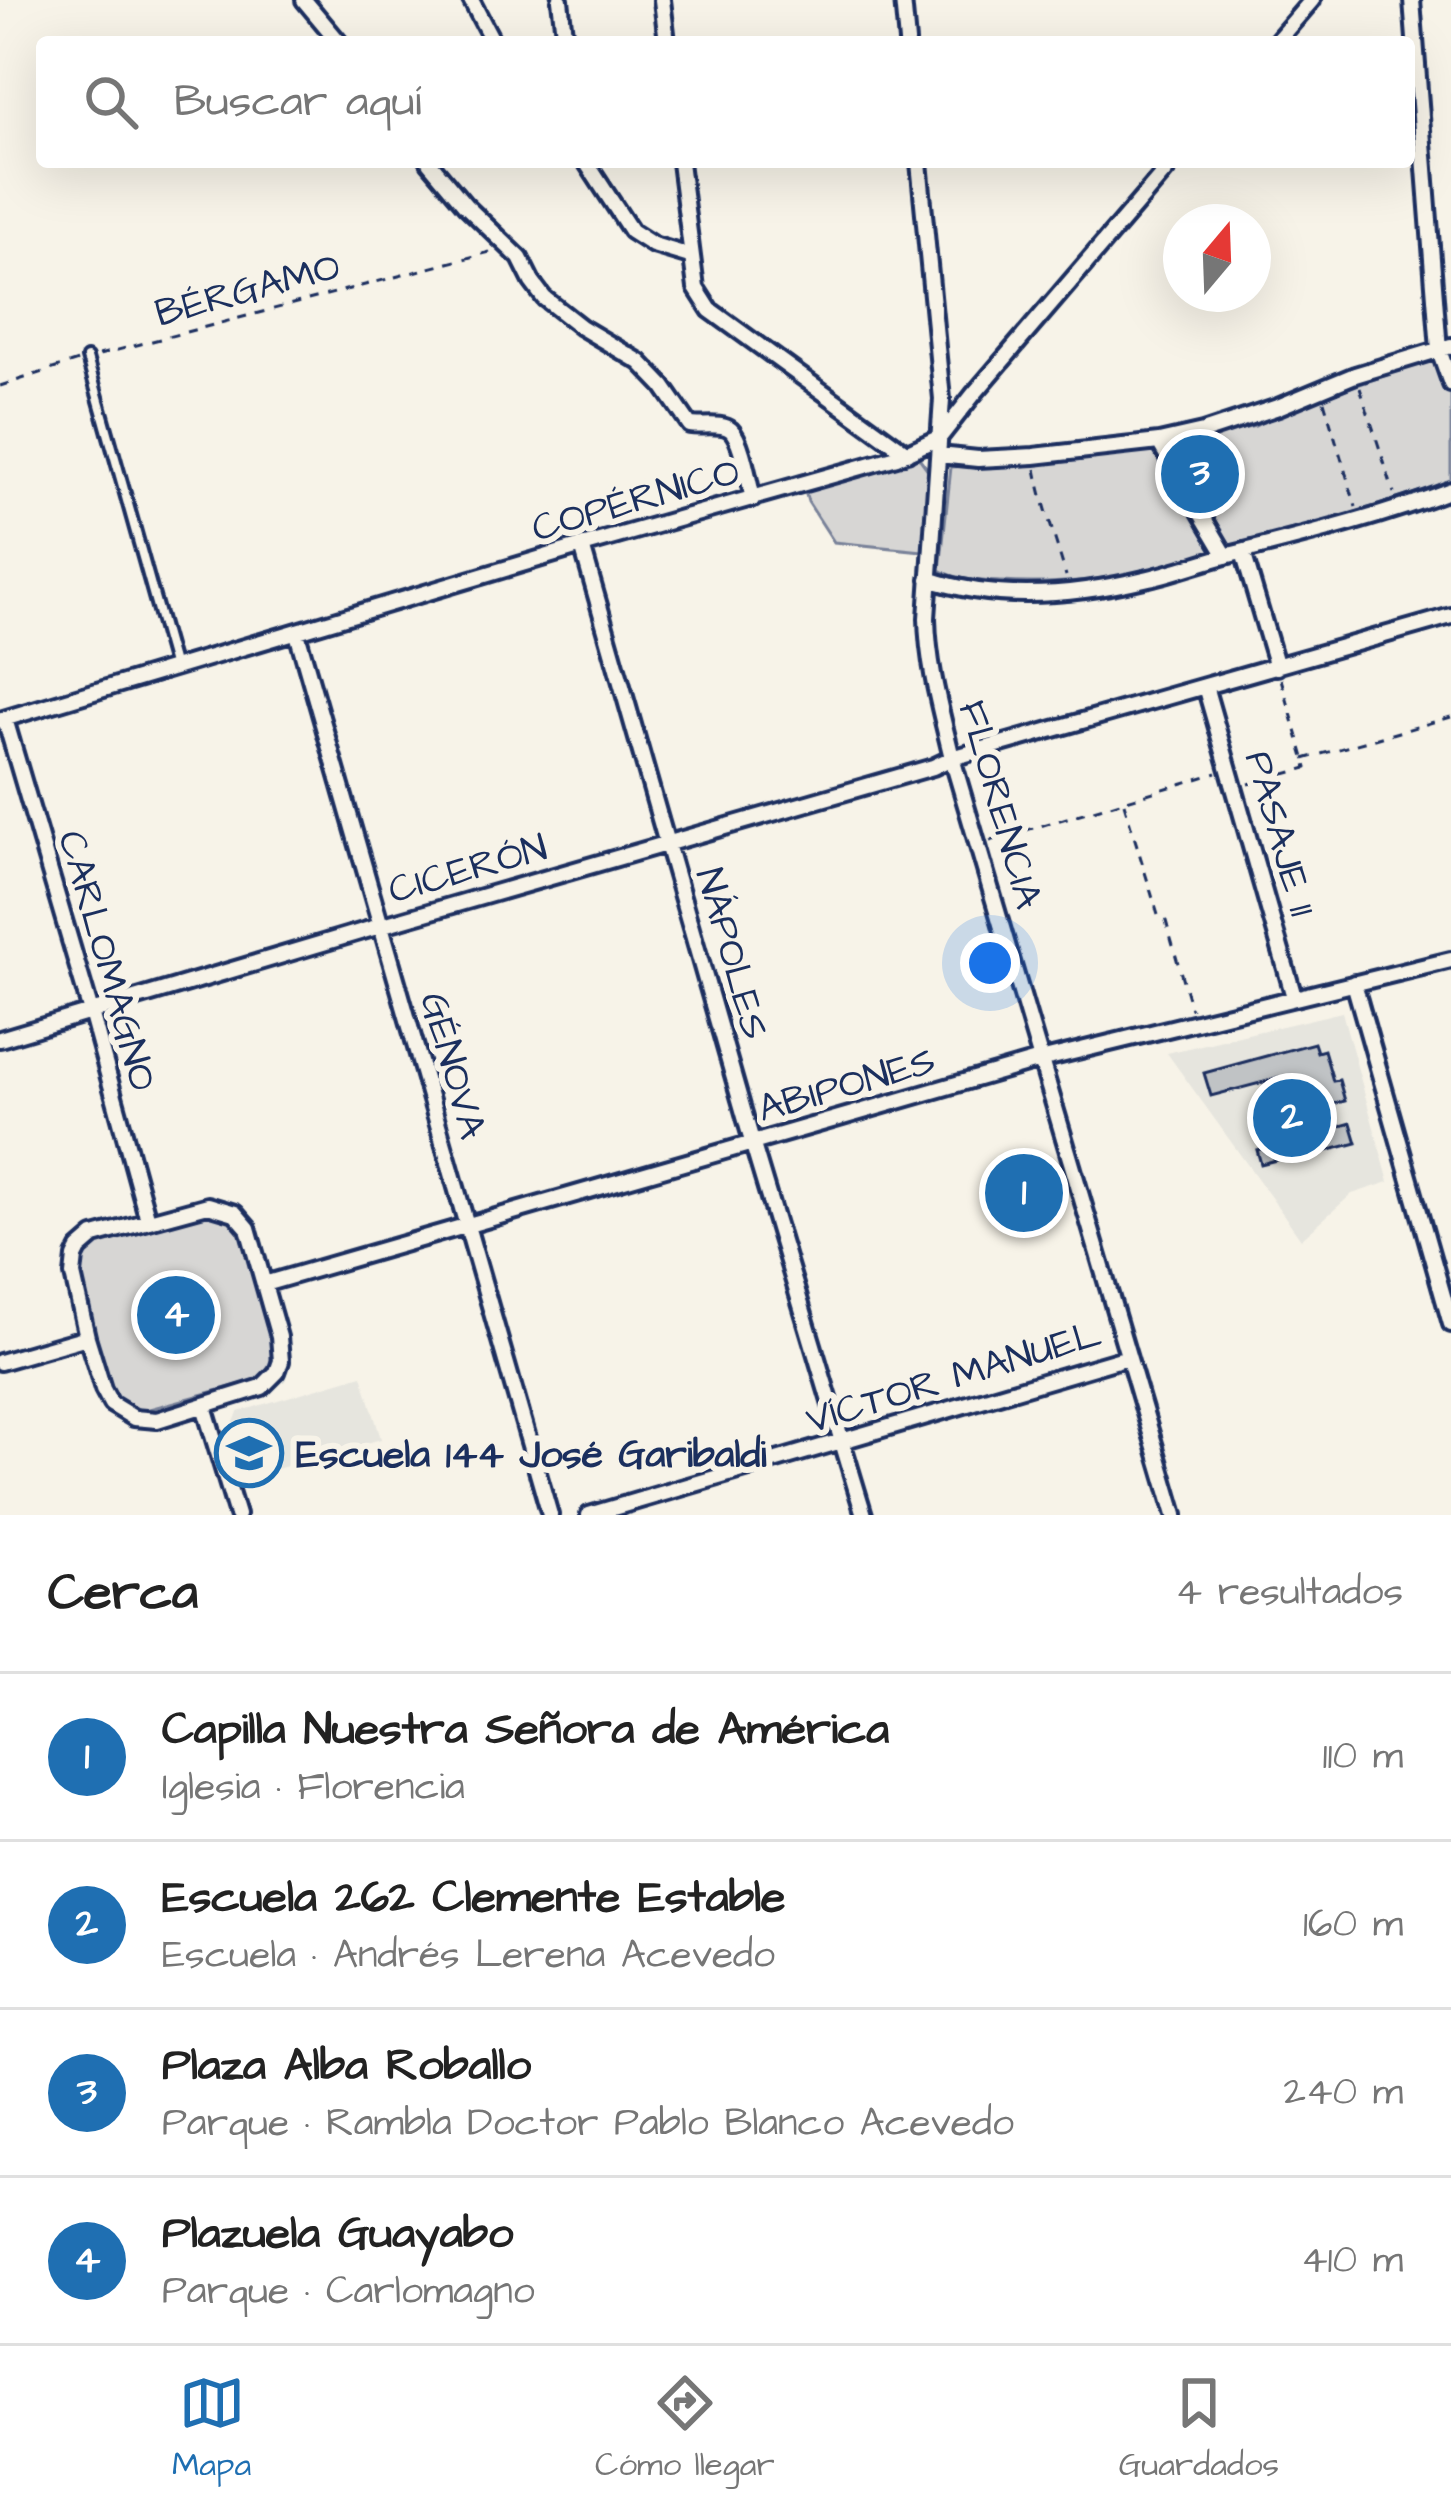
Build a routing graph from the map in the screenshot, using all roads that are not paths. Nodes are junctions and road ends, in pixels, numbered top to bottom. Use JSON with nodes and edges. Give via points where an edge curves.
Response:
{"nodes":[{"id":1,"x":304,"y":0,"type":"edge"},
{"id":2,"x":471,"y":0,"type":"edge"},
{"id":3,"x":560,"y":0,"type":"edge"},
{"id":4,"x":662,"y":0,"type":"edge"},
{"id":5,"x":903,"y":0,"type":"edge"},
{"id":6,"x":1312,"y":0,"type":"edge"},
{"id":7,"x":1412,"y":0,"type":"edge"},
{"id":8,"x":334,"y":36,"type":"edge"},
{"id":9,"x":490,"y":36,"type":"edge"},
{"id":10,"x":564,"y":36,"type":"edge"},
{"id":11,"x":666,"y":36,"type":"edge"},
{"id":12,"x":906,"y":36,"type":"edge"},
{"id":13,"x":1281,"y":36,"type":"edge"},
{"id":14,"x":434,"y":168,"type":"edge"},
{"id":15,"x":590,"y":168,"type":"edge"},
{"id":16,"x":681,"y":168,"type":"edge"},
{"id":17,"x":920,"y":168,"type":"edge"},
{"id":18,"x":1168,"y":168,"type":"edge"},
{"id":19,"x":690,"y":256,"type":"junction"},
{"id":20,"x":1445,"y":348,"type":"edge"},
{"id":21,"x":87,"y":358,"type":"road end"},
{"id":22,"x":1451,"y":384,"type":"edge"},
{"id":23,"x":940,"y":437,"type":"junction"},
{"id":24,"x":1159,"y":442,"type":"junction"},
{"id":25,"x":907,"y":453,"type":"junction"},
{"id":26,"x":939,"y":454,"type":"junction"},
{"id":27,"x":1451,"y":490,"type":"edge"},
{"id":28,"x":754,"y":499,"type":"junction"},
{"id":29,"x":582,"y":546,"type":"junction"},
{"id":30,"x":1243,"y":552,"type":"junction"},
{"id":31,"x":1226,"y":556,"type":"junction"},
{"id":32,"x":929,"y":579,"type":"junction"},
{"id":33,"x":1451,"y":616,"type":"edge"},
{"id":34,"x":297,"y":633,"type":"junction"},
{"id":35,"x":1277,"y":667,"type":"junction"},
{"id":36,"x":174,"y":669,"type":"junction"},
{"id":37,"x":1205,"y":686,"type":"junction"},
{"id":38,"x":2,"y":719,"type":"edge"},
{"id":39,"x":952,"y":758,"type":"junction"},
{"id":40,"x":669,"y":844,"type":"junction"},
{"id":41,"x":380,"y":926,"type":"junction"},
{"id":42,"x":1451,"y":960,"type":"edge"},
{"id":43,"x":1354,"y":983,"type":"junction"},
{"id":44,"x":1294,"y":997,"type":"junction"},
{"id":45,"x":91,"y":1012,"type":"junction"},
{"id":46,"x":0,"y":1040,"type":"edge"},
{"id":47,"x":1040,"y":1060,"type":"junction"},
{"id":48,"x":753,"y":1144,"type":"junction"},
{"id":49,"x":148,"y":1220,"type":"junction"},
{"id":50,"x":466,"y":1226,"type":"junction"},
{"id":51,"x":264,"y":1284,"type":"junction"},
{"id":52,"x":1451,"y":1324,"type":"edge"},
{"id":53,"x":87,"y":1337,"type":"junction"},
{"id":54,"x":1128,"y":1357,"type":"junction"},
{"id":55,"x":0,"y":1361,"type":"edge"},
{"id":56,"x":204,"y":1406,"type":"junction"},
{"id":57,"x":843,"y":1442,"type":"junction"},
{"id":58,"x":237,"y":1515,"type":"edge"},
{"id":59,"x":550,"y":1515,"type":"edge"},
{"id":60,"x":589,"y":1515,"type":"edge"},
{"id":61,"x":864,"y":1515,"type":"edge"},
{"id":62,"x":1175,"y":1515,"type":"edge"}],
"edges":[{"from":1,"to":8,"type":"street"},
{"from":2,"to":9,"type":"street"},
{"from":3,"to":10,"type":"street"},
{"from":4,"to":11,"type":"street"},
{"from":5,"to":12,"type":"street"},
{"from":6,"to":13,"type":"street"},
{"from":7,"to":20,"type":"street"},
{"from":14,"to":28,"type":"street","via":[[525,264],[544,298],[640,362],[690,425],[730,430]]},
{"from":15,"to":19,"type":"street","via":[[632,231]]},
{"from":16,"to":19,"type":"street"},
{"from":17,"to":23,"type":"street","name":"FLORENCIA"},
{"from":18,"to":23,"type":"street","name":"COPÉRNICO"},
{"from":19,"to":25,"type":"street","via":[[710,310]]},
{"from":20,"to":22,"type":"street"},
{"from":20,"to":24,"type":"street"},
{"from":21,"to":36,"type":"lane"},
{"from":23,"to":25,"type":"street","name":"COPÉRNICO"},
{"from":23,"to":26,"type":"street","name":"FLORENCIA"},
{"from":24,"to":26,"type":"street","via":[[1034,456]]},
{"from":24,"to":31,"type":"street"},
{"from":25,"to":28,"type":"street","name":"COPÉRNICO"},
{"from":26,"to":32,"type":"street","name":"FLORENCIA"},
{"from":27,"to":30,"type":"street"},
{"from":28,"to":29,"type":"street","name":"COPÉRNICO"},
{"from":29,"to":34,"type":"street","name":"COPÉRNICO"},
{"from":29,"to":40,"type":"street","name":"NÁPOLES"},
{"from":30,"to":31,"type":"street"},
{"from":30,"to":35,"type":"street"},
{"from":31,"to":32,"type":"street","via":[[1153,578],[1034,594]]},
{"from":32,"to":39,"type":"street","name":"FLORENCIA","via":[[928,652]]},
{"from":33,"to":35,"type":"street","name":"CICERÓN"},
{"from":34,"to":36,"type":"street","name":"COPÉRNICO"},
{"from":34,"to":41,"type":"street","name":"GÉNOVA"},
{"from":35,"to":37,"type":"street","name":"CICERÓN"},
{"from":36,"to":38,"type":"street","name":"COPÉRNICO"},
{"from":37,"to":39,"type":"street","name":"CICERÓN"},
{"from":37,"to":44,"type":"street","name":"PASAJE 11"},
{"from":38,"to":45,"type":"street","name":"CARLOMAGNO"},
{"from":39,"to":40,"type":"street","name":"CICERÓN"},
{"from":39,"to":47,"type":"street","name":"FLORENCIA"},
{"from":40,"to":41,"type":"street","name":"CICERÓN"},
{"from":40,"to":48,"type":"street","name":"NÁPOLES"},
{"from":41,"to":45,"type":"street","name":"CICERÓN"},
{"from":41,"to":50,"type":"street","name":"GÉNOVA"},
{"from":42,"to":43,"type":"street","name":"ABIPONES"},
{"from":43,"to":44,"type":"street","name":"ABIPONES"},
{"from":43,"to":52,"type":"street"},
{"from":44,"to":47,"type":"street","name":"ABIPONES"},
{"from":45,"to":46,"type":"street","name":"CICERÓN"},
{"from":45,"to":49,"type":"street","name":"CARLOMAGNO"},
{"from":47,"to":48,"type":"street","name":"ABIPONES"},
{"from":47,"to":54,"type":"street","name":"FLORENCIA"},
{"from":48,"to":50,"type":"street","name":"ABIPONES"},
{"from":48,"to":57,"type":"street","name":"NÁPOLES"},
{"from":49,"to":51,"type":"street","via":[[199,1206],[229,1210],[248,1228]]},
{"from":49,"to":53,"type":"street","via":[[94,1236],[78,1252],[73,1275]]},
{"from":50,"to":51,"type":"street","name":"ABIPONES"},
{"from":50,"to":59,"type":"street","name":"GÉNOVA"},
{"from":51,"to":56,"type":"street","via":[[282,1349],[277,1372],[262,1387]]},
{"from":53,"to":55,"type":"street"},
{"from":53,"to":56,"type":"street","via":[[103,1389],[123,1414],[157,1420]]},
{"from":54,"to":57,"type":"street","name":"VÍCTOR MANUEL"},
{"from":54,"to":62,"type":"street","name":"FLORENCIA"},
{"from":56,"to":58,"type":"street"},
{"from":57,"to":60,"type":"street","name":"VÍCTOR MANUEL"},
{"from":57,"to":61,"type":"street","name":"NÁPOLES"}]}
